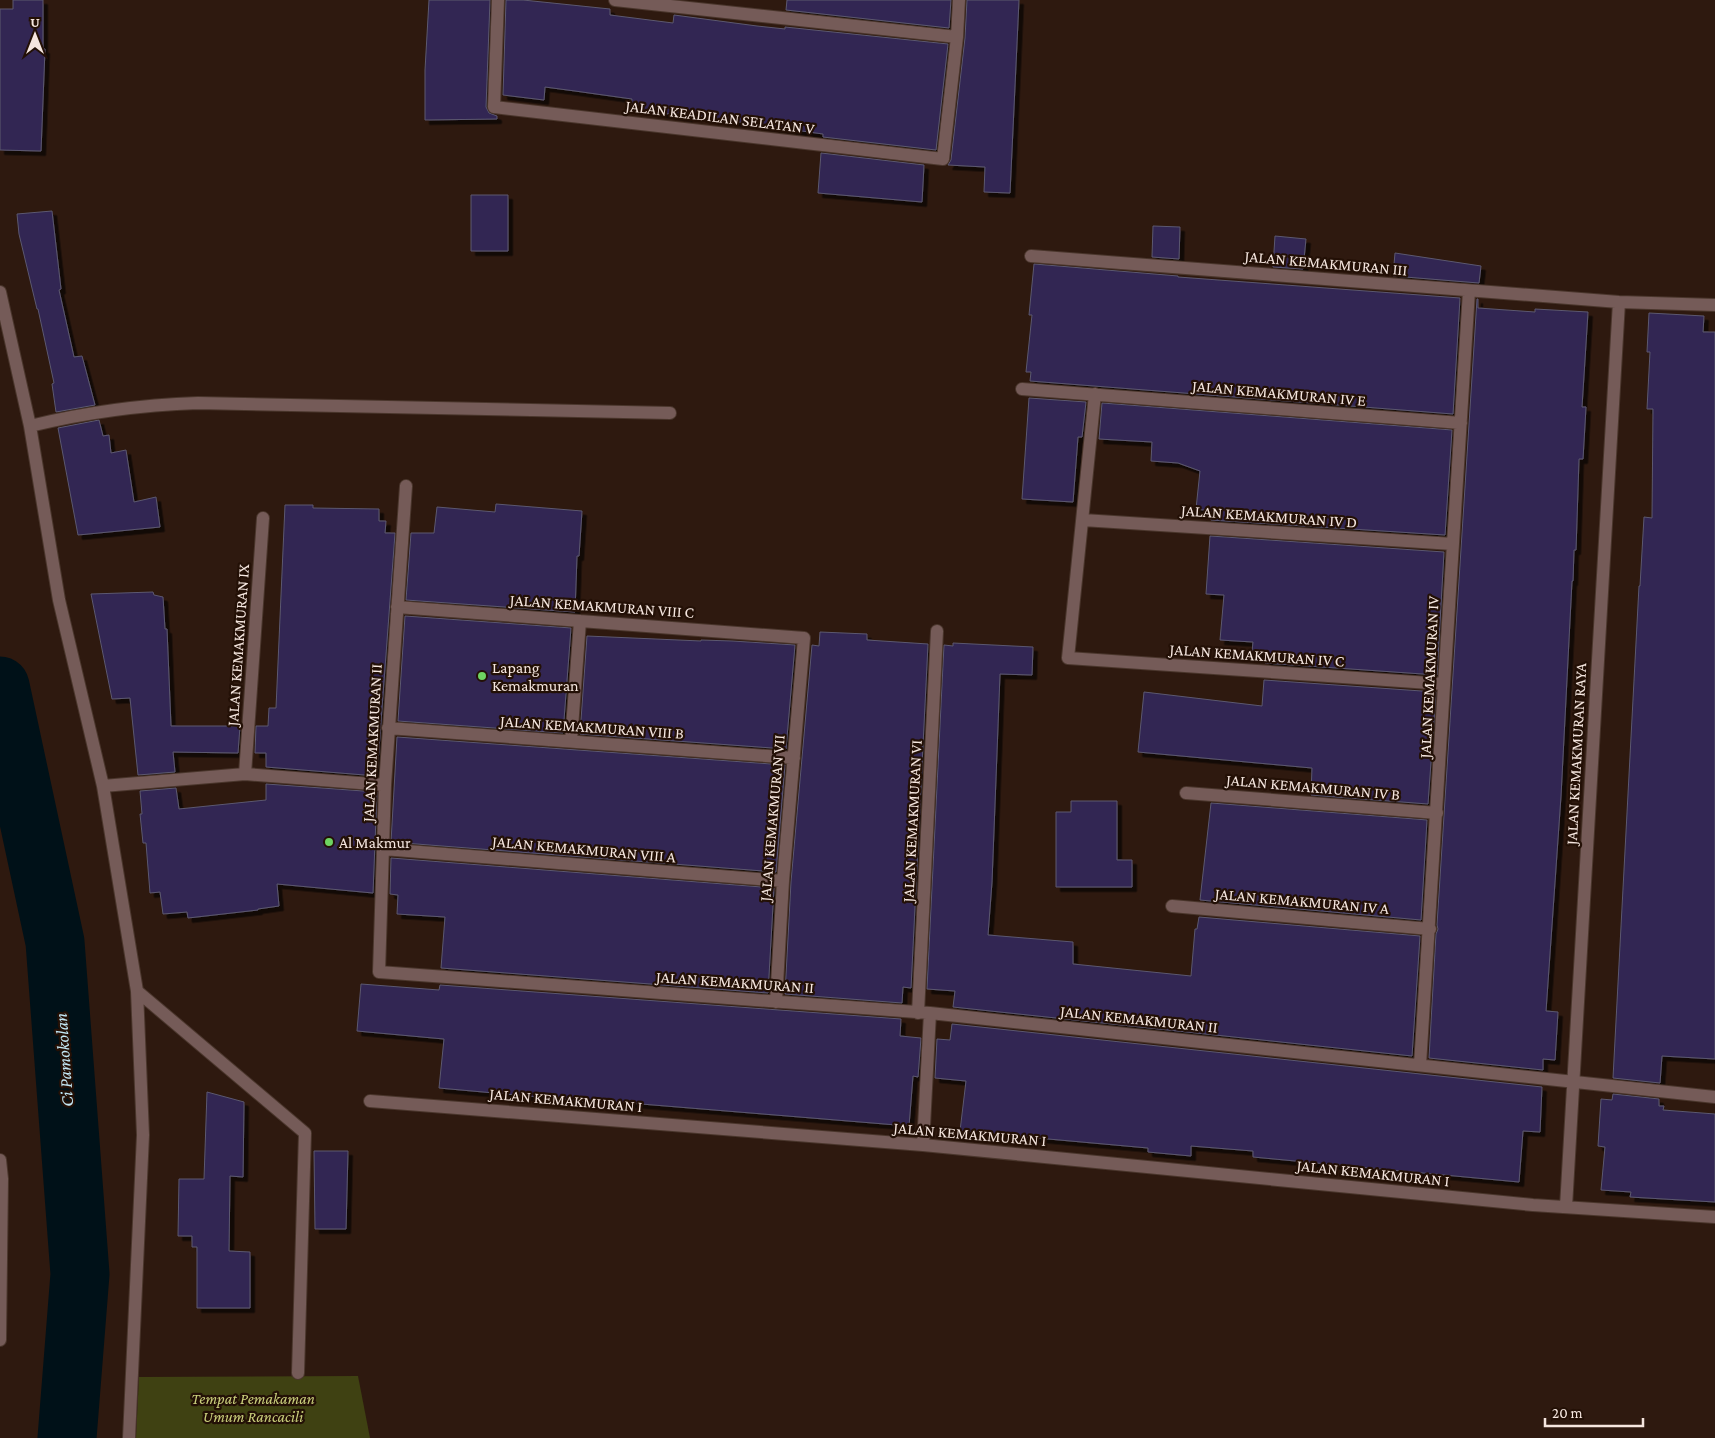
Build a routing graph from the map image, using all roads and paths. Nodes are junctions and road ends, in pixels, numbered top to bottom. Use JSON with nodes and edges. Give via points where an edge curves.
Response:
{"nodes":[{"id":1,"x":498,"y":0,"type":"edge"},
{"id":2,"x":615,"y":0,"type":"edge"},
{"id":3,"x":959,"y":0,"type":"edge"},
{"id":4,"x":957,"y":37,"type":"junction"},
{"id":5,"x":1031,"y":256,"type":"dead end"},
{"id":6,"x":1469,"y":290,"type":"junction"},
{"id":7,"x":0,"y":292,"type":"edge"},
{"id":8,"x":1619,"y":302,"type":"junction"},
{"id":9,"x":1715,"y":304,"type":"edge"},
{"id":10,"x":1022,"y":389,"type":"dead end"},
{"id":11,"x":1095,"y":394,"type":"junction"},
{"id":12,"x":670,"y":413,"type":"dead end"},
{"id":13,"x":1460,"y":423,"type":"junction"},
{"id":14,"x":30,"y":426,"type":"junction"},
{"id":15,"x":406,"y":486,"type":"dead end"},
{"id":16,"x":263,"y":518,"type":"dead end"},
{"id":17,"x":1083,"y":520,"type":"junction"},
{"id":18,"x":1453,"y":544,"type":"junction"},
{"id":19,"x":397,"y":608,"type":"junction"},
{"id":20,"x":580,"y":621,"type":"junction"},
{"id":21,"x":937,"y":631,"type":"dead end"},
{"id":22,"x":804,"y":638,"type":"joint"},
{"id":23,"x":1444,"y":684,"type":"junction"},
{"id":24,"x":388,"y":728,"type":"junction"},
{"id":25,"x":571,"y":741,"type":"junction"},
{"id":26,"x":794,"y":758,"type":"junction"},
{"id":27,"x":245,"y":774,"type":"junction"},
{"id":28,"x":385,"y":785,"type":"junction"},
{"id":29,"x":104,"y":786,"type":"junction"},
{"id":30,"x":1186,"y":793,"type":"dead end"},
{"id":31,"x":1437,"y":813,"type":"junction"},
{"id":32,"x":383,"y":849,"type":"junction"},
{"id":33,"x":783,"y":881,"type":"junction"},
{"id":34,"x":1172,"y":906,"type":"dead end"},
{"id":35,"x":1430,"y":929,"type":"junction"},
{"id":36,"x":137,"y":991,"type":"junction"},
{"id":37,"x":776,"y":1002,"type":"junction"},
{"id":38,"x":924,"y":1013,"type":"junction"},
{"id":39,"x":1420,"y":1065,"type":"junction"},
{"id":40,"x":1573,"y":1080,"type":"junction"},
{"id":41,"x":1715,"y":1097,"type":"edge"},
{"id":42,"x":370,"y":1101,"type":"dead end"},
{"id":43,"x":923,"y":1145,"type":"junction"},
{"id":44,"x":0,"y":1160,"type":"edge"},
{"id":45,"x":1566,"y":1207,"type":"junction"},
{"id":46,"x":1715,"y":1217,"type":"edge"},
{"id":47,"x":0,"y":1340,"type":"edge"},
{"id":48,"x":298,"y":1373,"type":"dead end"},
{"id":49,"x":129,"y":1438,"type":"edge"}],
"edges":[{"from":1,"to":4,"type":"street","name":"JALAN KEADILAN SELATAN V","via":[[494,108],[942,159]]},
{"from":2,"to":4,"type":"street"},
{"from":3,"to":4,"type":"street"},
{"from":5,"to":6,"type":"street","name":"JALAN KEMAKMURAN III"},
{"from":6,"to":8,"type":"street","name":"JALAN KEMAKMURAN III"},
{"from":6,"to":13,"type":"street","name":"JALAN KEMAKMURAN IV"},
{"from":7,"to":14,"type":"street"},
{"from":8,"to":9,"type":"street","name":"JALAN KEMAKMURAN III"},
{"from":8,"to":40,"type":"street","name":"JALAN KEMAKMURAN RAYA"},
{"from":10,"to":11,"type":"street","name":"JALAN KEMAKMURAN IV E"},
{"from":11,"to":13,"type":"street","name":"JALAN KEMAKMURAN IV E"},
{"from":11,"to":17,"type":"street"},
{"from":12,"to":14,"type":"street","via":[[198,403],[79,414]]},
{"from":13,"to":18,"type":"street","name":"JALAN KEMAKMURAN IV"},
{"from":14,"to":29,"type":"street","via":[[59,600]]},
{"from":15,"to":19,"type":"street","name":"JALAN KEMAKMURAN II"},
{"from":16,"to":27,"type":"street","name":"JALAN KEMAKMURAN IX"},
{"from":17,"to":18,"type":"street","name":"JALAN KEMAKMURAN IV D"},
{"from":17,"to":23,"type":"street","name":"JALAN KEMAKMURAN IV C","via":[[1068,658]]},
{"from":18,"to":23,"type":"street","name":"JALAN KEMAKMURAN IV"},
{"from":19,"to":20,"type":"street","name":"JALAN KEMAKMURAN VIII C"},
{"from":19,"to":24,"type":"street","name":"JALAN KEMAKMURAN II"},
{"from":20,"to":22,"type":"street","name":"JALAN KEMAKMURAN VIII C"},
{"from":20,"to":25,"type":"street"},
{"from":21,"to":38,"type":"street","name":"JALAN KEMAKMURAN VI"},
{"from":22,"to":26,"type":"street","name":"JALAN KEMAKMURAN VII"},
{"from":23,"to":31,"type":"street","name":"JALAN KEMAKMURAN IV"},
{"from":24,"to":25,"type":"street","name":"JALAN KEMAKMURAN VIII B"},
{"from":24,"to":28,"type":"street","name":"JALAN KEMAKMURAN II"},
{"from":25,"to":26,"type":"street","name":"JALAN KEMAKMURAN VIII B"},
{"from":26,"to":33,"type":"street","name":"JALAN KEMAKMURAN VII"},
{"from":27,"to":28,"type":"street"},
{"from":27,"to":29,"type":"street"},
{"from":28,"to":32,"type":"street","name":"JALAN KEMAKMURAN II"},
{"from":29,"to":36,"type":"street"},
{"from":30,"to":31,"type":"street","name":"JALAN KEMAKMURAN IV B"},
{"from":31,"to":35,"type":"street","name":"JALAN KEMAKMURAN IV"},
{"from":32,"to":33,"type":"street","name":"JALAN KEMAKMURAN VIII A"},
{"from":32,"to":37,"type":"street","name":"JALAN KEMAKMURAN II","via":[[379,972]]},
{"from":33,"to":37,"type":"street","name":"JALAN KEMAKMURAN VII"},
{"from":34,"to":35,"type":"street","name":"JALAN KEMAKMURAN IV A"},
{"from":35,"to":39,"type":"street","name":"JALAN KEMAKMURAN IV"},
{"from":36,"to":48,"type":"street","via":[[305,1134]]},
{"from":36,"to":49,"type":"street","via":[[143,1134]]},
{"from":37,"to":38,"type":"street","name":"JALAN KEMAKMURAN II"},
{"from":38,"to":39,"type":"street","name":"JALAN KEMAKMURAN II"},
{"from":38,"to":43,"type":"street","name":"JALAN KEMAKMURAN VI"},
{"from":39,"to":40,"type":"street","name":"JALAN KEMAKMURAN II"},
{"from":40,"to":41,"type":"street","name":"JALAN KEMAKMURAN II"},
{"from":40,"to":45,"type":"street","name":"JALAN KEMAKMURAN RAYA"},
{"from":42,"to":43,"type":"street","name":"JALAN KEMAKMURAN I"},
{"from":43,"to":45,"type":"street","name":"JALAN KEMAKMURAN I"},
{"from":44,"to":47,"type":"street"},
{"from":45,"to":46,"type":"street","name":"JALAN KEMAKMURAN I"}]}
